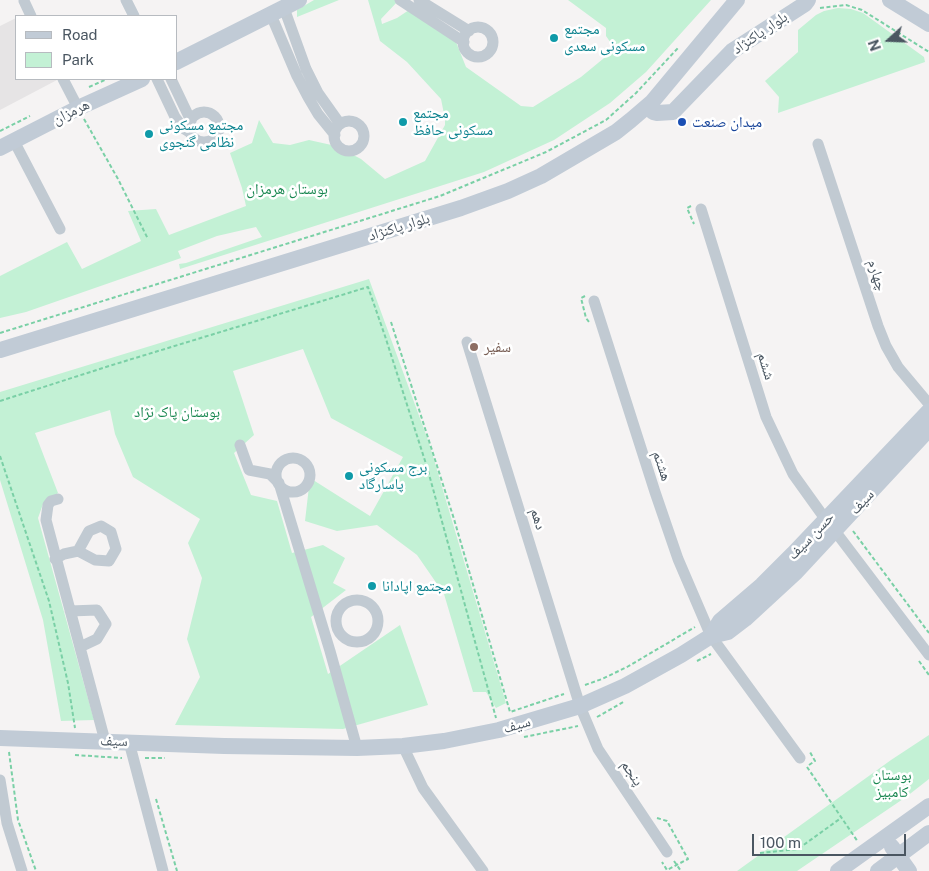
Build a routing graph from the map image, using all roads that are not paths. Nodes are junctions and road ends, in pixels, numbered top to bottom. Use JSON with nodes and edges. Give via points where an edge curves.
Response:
{"nodes":[{"id":1,"x":126,"y":0,"type":"edge"},
{"id":2,"x":419,"y":0,"type":"edge"},
{"id":3,"x":737,"y":0,"type":"edge"},
{"id":4,"x":890,"y":0,"type":"edge"},
{"id":5,"x":24,"y":1,"type":"edge"},
{"id":6,"x":402,"y":1,"type":"edge"},
{"id":7,"x":813,"y":4,"type":"edge"},
{"id":8,"x":287,"y":5,"type":"edge"},
{"id":9,"x":31,"y":15,"type":"edge"},
{"id":10,"x":134,"y":15,"type":"edge"},
{"id":11,"x":929,"y":24,"type":"edge"},
{"id":12,"x":469,"y":31,"type":"junction"},
{"id":13,"x":464,"y":42,"type":"junction"},
{"id":14,"x":700,"y":45,"type":"junction"},
{"id":15,"x":732,"y":51,"type":"junction"},
{"id":16,"x":178,"y":61,"type":"edge"},
{"id":17,"x":64,"y":80,"type":"edge"},
{"id":18,"x":140,"y":80,"type":"edge"},
{"id":19,"x":156,"y":80,"type":"edge"},
{"id":20,"x":171,"y":80,"type":"edge"},
{"id":21,"x":652,"y":102,"type":"junction"},
{"id":22,"x":78,"y":108,"type":"junction"},
{"id":23,"x":337,"y":130,"type":"dead end"},
{"id":24,"x":7,"y":144,"type":"edge"},
{"id":25,"x":818,"y":144,"type":"dead end"},
{"id":26,"x":701,"y":209,"type":"dead end"},
{"id":27,"x":60,"y":229,"type":"dead end"},
{"id":28,"x":594,"y":301,"type":"dead end"},
{"id":29,"x":467,"y":342,"type":"dead end"},
{"id":30,"x":0,"y":350,"type":"edge"},
{"id":31,"x":929,"y":404,"type":"edge"},
{"id":32,"x":929,"y":411,"type":"edge"},
{"id":33,"x":929,"y":429,"type":"edge"},
{"id":34,"x":240,"y":445,"type":"dead end"},
{"id":35,"x":58,"y":498,"type":"dead end"},
{"id":36,"x":831,"y":526,"type":"junction"},
{"id":37,"x":78,"y":551,"type":"dead end"},
{"id":38,"x":55,"y":559,"type":"junction"},
{"id":39,"x":70,"y":611,"type":"junction"},
{"id":40,"x":705,"y":630,"type":"junction"},
{"id":41,"x":344,"y":638,"type":"dead end"},
{"id":42,"x":80,"y":647,"type":"junction"},
{"id":43,"x":330,"y":651,"type":"junction"},
{"id":44,"x":929,"y":655,"type":"edge"},
{"id":45,"x":580,"y":706,"type":"junction"},
{"id":46,"x":105,"y":741,"type":"junction"},
{"id":47,"x":128,"y":742,"type":"junction"},
{"id":48,"x":4,"y":744,"type":"edge"},
{"id":49,"x":403,"y":746,"type":"junction"},
{"id":50,"x":357,"y":748,"type":"junction"},
{"id":51,"x":804,"y":753,"type":"road end"},
{"id":52,"x":0,"y":780,"type":"edge"},
{"id":53,"x":929,"y":806,"type":"edge"},
{"id":54,"x":929,"y":833,"type":"edge"},
{"id":55,"x":885,"y":837,"type":"junction"},
{"id":56,"x":862,"y":846,"type":"junction"},
{"id":57,"x":667,"y":852,"type":"road end"},
{"id":58,"x":898,"y":856,"type":"junction"},
{"id":59,"x":880,"y":870,"type":"edge"},
{"id":60,"x":22,"y":871,"type":"edge"},
{"id":61,"x":163,"y":871,"type":"edge"},
{"id":62,"x":483,"y":871,"type":"edge"},
{"id":63,"x":838,"y":871,"type":"edge"},
{"id":64,"x":909,"y":871,"type":"edge"}],
"edges":[{"from":1,"to":10,"type":"street"},
{"from":2,"to":12,"type":"street"},
{"from":3,"to":14,"type":"street","name":"بلوار پاکنژاد"},
{"from":4,"to":11,"type":"street"},
{"from":5,"to":9,"type":"street"},
{"from":6,"to":13,"type":"street"},
{"from":7,"to":15,"type":"street","name":"بلوار پاکنژاد","via":[[805,4]]},
{"from":8,"to":16,"type":"street"},
{"from":8,"to":23,"type":"street","via":[[301,72],[318,114]]},
{"from":12,"to":13,"type":"street"},
{"from":12,"to":13,"type":"street","via":[[478,28],[488,31],[493,39],[492,49],[485,56],[476,57],[468,53]]},
{"from":14,"to":15,"type":"street","via":[[706,54],[715,58]]},
{"from":14,"to":21,"type":"street","name":"بلوار پاکنژاد"},
{"from":15,"to":21,"type":"street","name":"بلوار پاکنژاد","via":[[673,112],[656,114],[650,107]]},
{"from":17,"to":22,"type":"street"},
{"from":18,"to":22,"type":"street","name":"هرمزان"},
{"from":19,"to":20,"type":"street","via":[[183,128],[191,127]]},
{"from":21,"to":30,"type":"street","name":"بلوار پاکنژاد","via":[[616,132],[564,164],[508,192]]},
{"from":22,"to":24,"type":"street","name":"هرمزان"},
{"from":24,"to":27,"type":"street"},
{"from":25,"to":31,"type":"street","name":"چهارم","via":[[886,346],[898,367]]},
{"from":26,"to":36,"type":"street","name":"ششم","via":[[766,417],[793,474]]},
{"from":28,"to":40,"type":"street","name":"هشتم","via":[[654,492]]},
{"from":29,"to":45,"type":"street","name":"دهم"},
{"from":32,"to":36,"type":"street","name":"حسن سیف"},
{"from":33,"to":36,"type":"street","name":"سیف"},
{"from":34,"to":43,"type":"street","via":[[249,470],[270,474],[279,483]]},
{"from":35,"to":38,"type":"street","via":[[51,501],[46,511]]},
{"from":36,"to":40,"type":"street","name":"حسن سیف","via":[[720,621]]},
{"from":36,"to":44,"type":"street","name":"ششم"},
{"from":37,"to":38,"type":"street"},
{"from":38,"to":39,"type":"street"},
{"from":39,"to":42,"type":"street"},
{"from":39,"to":42,"type":"street","via":[[97,610],[106,624],[97,639]]},
{"from":40,"to":45,"type":"street","name":"سیف","via":[[647,674]]},
{"from":40,"to":51,"type":"street","name":"هشتم"},
{"from":41,"to":43,"type":"street"},
{"from":42,"to":46,"type":"street"},
{"from":43,"to":50,"type":"street"},
{"from":45,"to":49,"type":"street","name":"سیف","via":[[499,730],[444,742]]},
{"from":45,"to":57,"type":"street","name":"پنجم","via":[[598,749]]},
{"from":46,"to":47,"type":"street","name":"سیف"},
{"from":46,"to":48,"type":"street","name":"سیف"},
{"from":47,"to":50,"type":"street","name":"سیف"},
{"from":47,"to":61,"type":"street"},
{"from":49,"to":50,"type":"street","name":"سیف"},
{"from":49,"to":62,"type":"street","via":[[423,788]]},
{"from":52,"to":60,"type":"street"},
{"from":53,"to":55,"type":"street"},
{"from":54,"to":58,"type":"street"},
{"from":55,"to":56,"type":"street"},
{"from":55,"to":58,"type":"street"},
{"from":56,"to":59,"type":"street"},
{"from":56,"to":63,"type":"street"},
{"from":58,"to":59,"type":"street"},
{"from":58,"to":64,"type":"street"}]}
